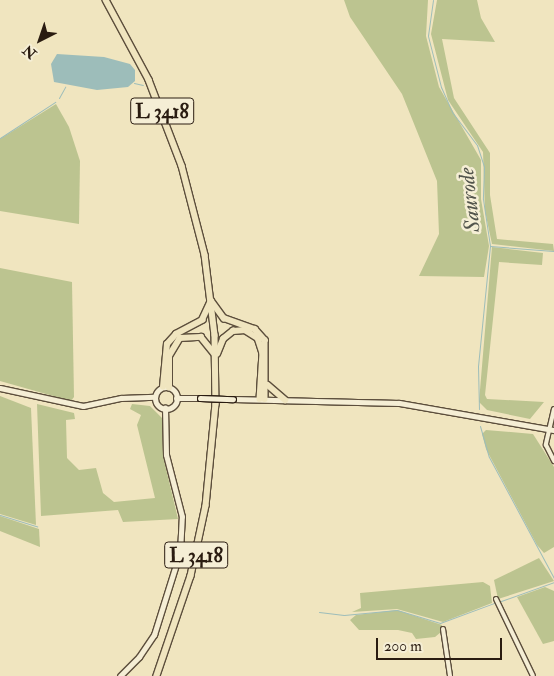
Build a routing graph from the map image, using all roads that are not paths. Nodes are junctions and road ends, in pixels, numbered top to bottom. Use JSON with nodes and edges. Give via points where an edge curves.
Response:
{"nodes":[{"id":1,"x":106,"y":0,"type":"edge"},
{"id":2,"x":211,"y":299,"type":"junction"},
{"id":3,"x":216,"y":356,"type":"junction"},
{"id":4,"x":268,"y":385,"type":"junction"},
{"id":5,"x":166,"y":387,"type":"junction"},
{"id":6,"x":0,"y":388,"type":"edge"},
{"id":7,"x":155,"y":397,"type":"junction"},
{"id":8,"x":176,"y":398,"type":"junction"},
{"id":9,"x":262,"y":399,"type":"junction"},
{"id":10,"x":284,"y":400,"type":"junction"},
{"id":11,"x":166,"y":408,"type":"junction"},
{"id":12,"x":554,"y":409,"type":"edge"},
{"id":13,"x":551,"y":429,"type":"edge"},
{"id":14,"x":554,"y":461,"type":"edge"},
{"id":15,"x":496,"y":599,"type":"dead end"},
{"id":16,"x":443,"y":629,"type":"dead end"},
{"id":17,"x":120,"y":676,"type":"edge"},
{"id":18,"x":157,"y":676,"type":"edge"},
{"id":19,"x":450,"y":676,"type":"edge"},
{"id":20,"x":533,"y":676,"type":"edge"}],
"edges":[{"from":1,"to":2,"type":"main road","number":"L 3418","via":[[149,80],[174,142],[200,229]]},
{"from":2,"to":3,"type":"main road","number":"L 3418"},
{"from":2,"to":4,"type":"main road","number":"L 3418","via":[[224,318],[250,326],[262,336],[267,348]]},
{"from":2,"to":5,"type":"main road","via":[[202,320],[176,334],[167,344]]},
{"from":3,"to":5,"type":"main road","via":[[201,337],[180,338],[169,356]]},
{"from":3,"to":9,"type":"main road","number":"L 3418","via":[[229,333],[245,330],[254,334],[262,348]]},
{"from":3,"to":18,"type":"main road","number":"L 3418","via":[[216,404],[206,506],[191,576]]},
{"from":4,"to":9,"type":"main road","number":"L 3418"},
{"from":4,"to":10,"type":"main road"},
{"from":5,"to":7,"type":"main road"},
{"from":5,"to":8,"type":"main road"},
{"from":6,"to":7,"type":"main road","via":[[83,406],[121,398]]},
{"from":7,"to":11,"type":"main road","via":[[159,406]]},
{"from":8,"to":9,"type":"main road","bridge":true},
{"from":8,"to":11,"type":"main road"},
{"from":9,"to":10,"type":"main road"},
{"from":10,"to":13,"type":"main road","via":[[399,403]]},
{"from":11,"to":17,"type":"street","via":[[166,456],[182,517],[180,552],[154,635]]},
{"from":12,"to":13,"type":"street"},
{"from":13,"to":14,"type":"street","via":[[546,445]]},
{"from":15,"to":20,"type":"street"},
{"from":16,"to":19,"type":"street"}]}
